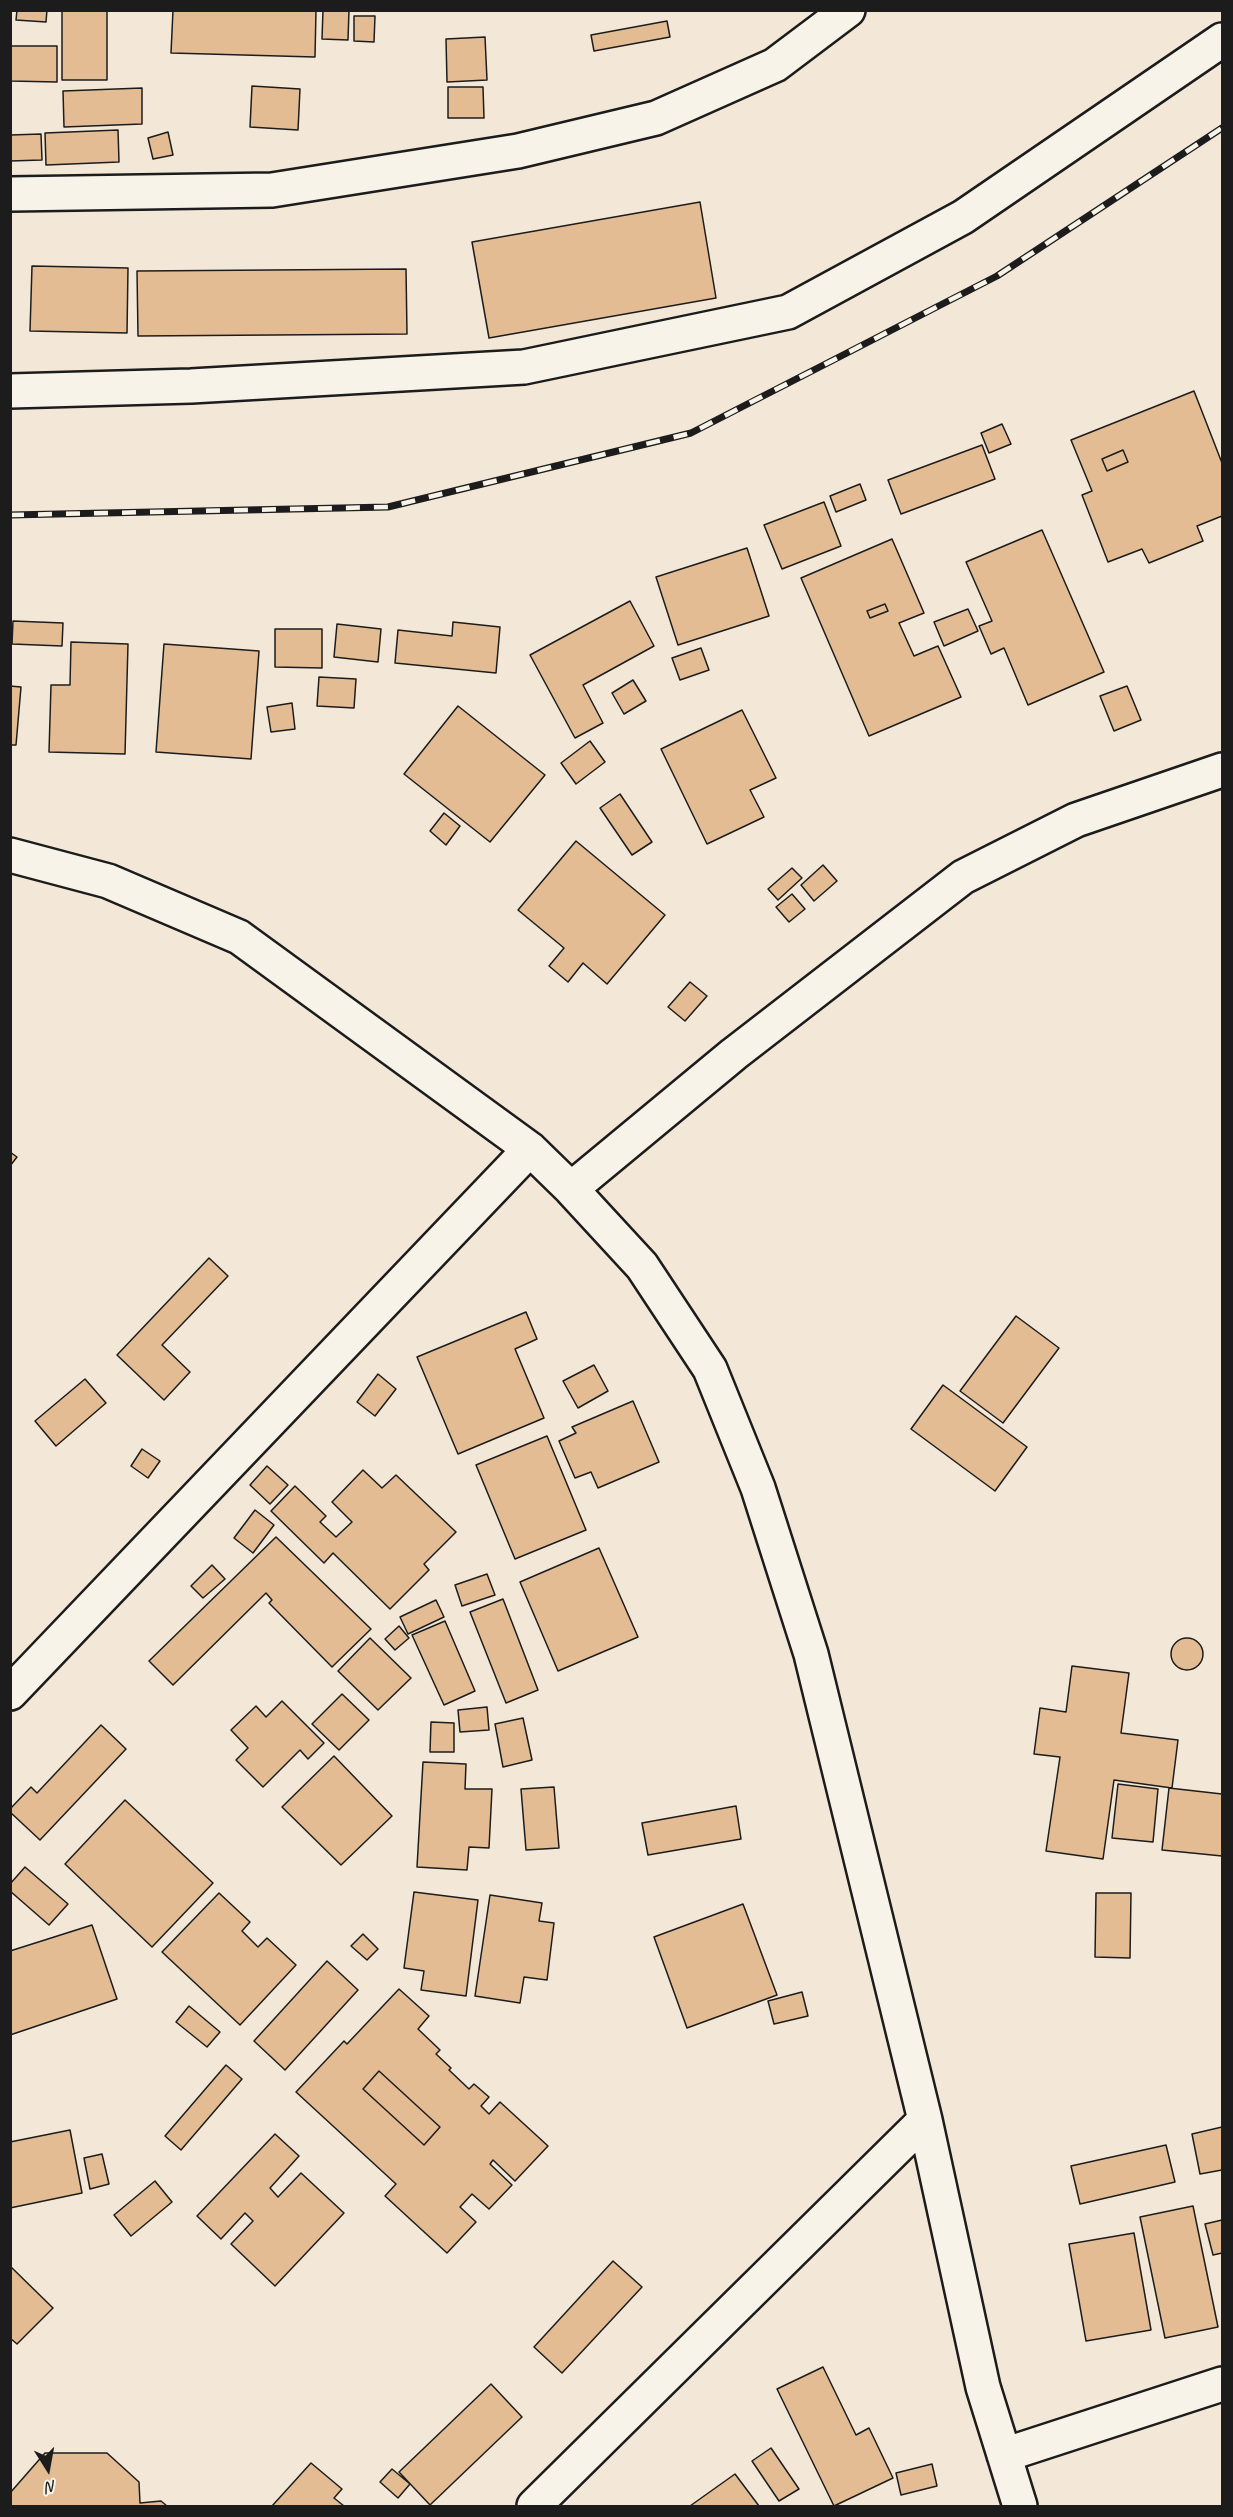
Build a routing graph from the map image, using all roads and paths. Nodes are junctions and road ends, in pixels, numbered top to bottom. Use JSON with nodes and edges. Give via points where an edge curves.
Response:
{"nodes":[{"id":1,"x":848,"y":10,"type":"edge"},
{"id":2,"x":1222,"y":40,"type":"edge"},
{"id":3,"x":10,"y":194,"type":"edge"},
{"id":4,"x":10,"y":391,"type":"edge"},
{"id":5,"x":1222,"y":770,"type":"edge"},
{"id":6,"x":10,"y":855,"type":"edge"},
{"id":7,"x":530,"y":1149,"type":"junction"},
{"id":8,"x":571,"y":1189,"type":"junction"},
{"id":9,"x":10,"y":1693,"type":"edge"},
{"id":10,"x":926,"y":2120,"type":"junction"},
{"id":11,"x":1222,"y":2384,"type":"edge"},
{"id":12,"x":1004,"y":2456,"type":"junction"},
{"id":13,"x":534,"y":2506,"type":"edge"},
{"id":14,"x":1020,"y":2506,"type":"edge"}],
"edges":[{"from":1,"to":3,"type":"street","via":[[775,64],[656,118],[518,151],[272,190]]},
{"from":2,"to":4,"type":"street","via":[[963,217],[788,312],[524,367],[191,387]]},
{"from":5,"to":8,"type":"street","via":[[1076,820],[963,877],[734,1054]]},
{"from":6,"to":7,"type":"street","via":[[108,881],[239,937]]},
{"from":7,"to":8,"type":"street"},
{"from":7,"to":9,"type":"street"},
{"from":8,"to":10,"type":"street","via":[[642,1266],[710,1369],[759,1488],[811,1654]]},
{"from":10,"to":12,"type":"street","via":[[983,2387]]},
{"from":10,"to":13,"type":"street"},
{"from":11,"to":12,"type":"street"},
{"from":12,"to":14,"type":"street"}]}
